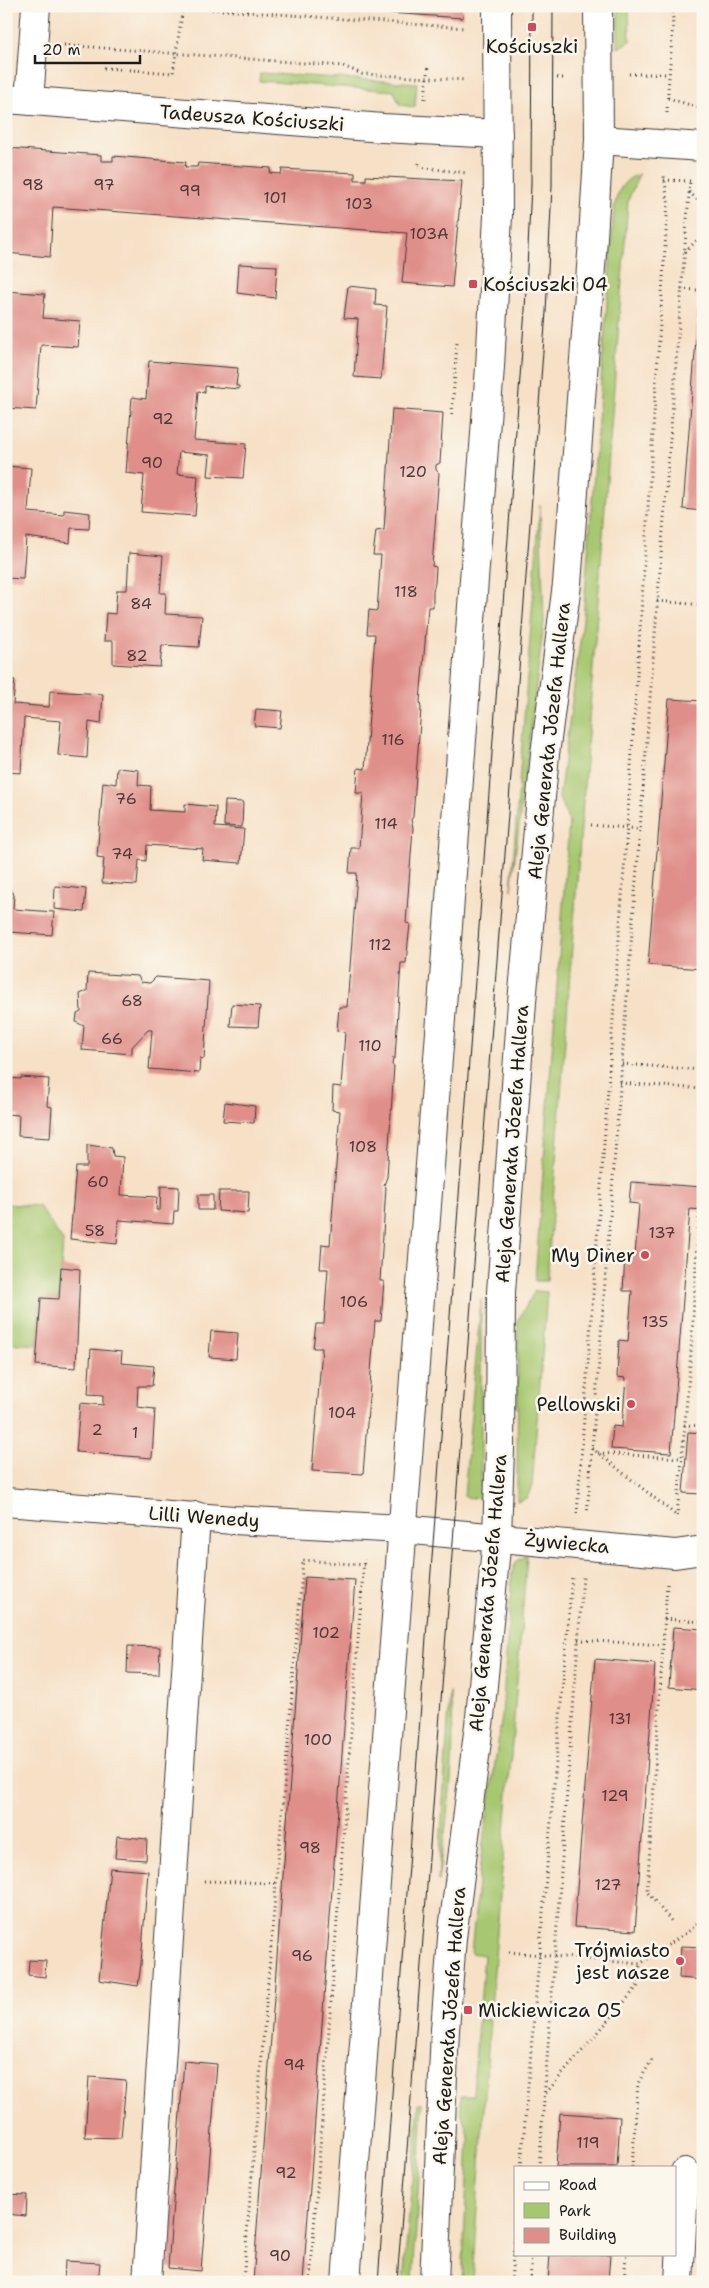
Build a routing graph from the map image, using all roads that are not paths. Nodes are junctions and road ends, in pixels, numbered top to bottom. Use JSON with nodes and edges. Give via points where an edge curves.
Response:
{"nodes":[{"id":1,"x":36,"y":6,"type":"edge"},
{"id":2,"x":497,"y":6,"type":"edge"},
{"id":3,"x":598,"y":6,"type":"edge"},
{"id":4,"x":18,"y":100,"type":"edge"},
{"id":5,"x":498,"y":134,"type":"junction"},
{"id":6,"x":598,"y":140,"type":"junction"},
{"id":7,"x":703,"y":147,"type":"edge"},
{"id":8,"x":6,"y":1502,"type":"edge"},
{"id":9,"x":196,"y":1516,"type":"junction"},
{"id":10,"x":402,"y":1529,"type":"junction"},
{"id":11,"x":497,"y":1537,"type":"junction"},
{"id":12,"x":703,"y":1550,"type":"edge"},
{"id":13,"x":685,"y":2172,"type":"dead end"},
{"id":14,"x":147,"y":2282,"type":"edge"},
{"id":15,"x":346,"y":2282,"type":"edge"},
{"id":16,"x":434,"y":2282,"type":"edge"},
{"id":17,"x":679,"y":2282,"type":"edge"}],
"edges":[{"from":1,"to":4,"type":"main road","via":[[33,42]]},
{"from":2,"to":5,"type":"main road"},
{"from":3,"to":6,"type":"main road","name":"Aleja Generała Józefa Hallera"},
{"from":4,"to":5,"type":"main road","name":"Tadeusza Kościuszki"},
{"from":5,"to":10,"type":"main road","via":[[498,216],[490,367]]},
{"from":6,"to":7,"type":"main road"},
{"from":6,"to":11,"type":"main road","name":"Aleja Generała Józefa Hallera","via":[[567,584],[545,754],[521,1012],[501,1292]]},
{"from":8,"to":9,"type":"main road","name":"Lilli Wenedy"},
{"from":9,"to":10,"type":"main road","name":"Lilli Wenedy"},
{"from":9,"to":14,"type":"main road"},
{"from":10,"to":11,"type":"main road","name":"Żywiecka"},
{"from":10,"to":15,"type":"main road"},
{"from":11,"to":12,"type":"main road","name":"Żywiecka","via":[[675,1554]]},
{"from":11,"to":16,"type":"main road","name":"Aleja Generała Józefa Hallera","via":[[480,1718],[452,1938]]},
{"from":13,"to":17,"type":"main road"}]}
